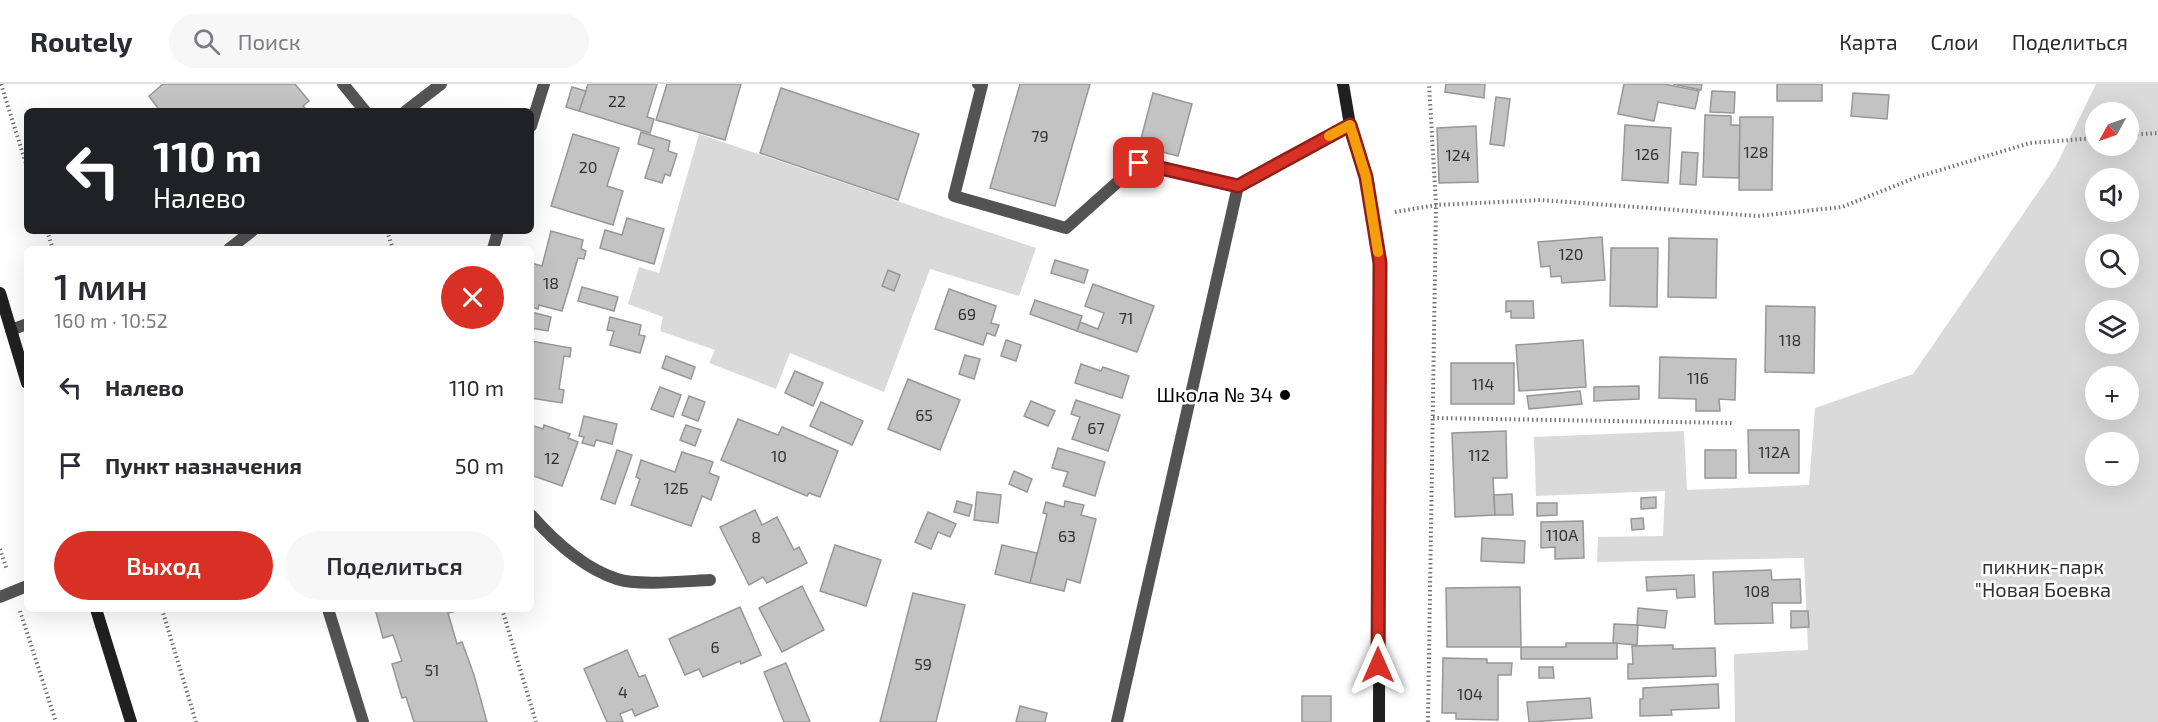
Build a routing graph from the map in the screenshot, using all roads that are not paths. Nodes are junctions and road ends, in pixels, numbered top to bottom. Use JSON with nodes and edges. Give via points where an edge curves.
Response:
{"nodes":[{"id":1,"x":344,"y":84,"type":"edge"},
{"id":2,"x":441,"y":84,"type":"edge"},
{"id":3,"x":544,"y":84,"type":"edge"},
{"id":4,"x":978,"y":84,"type":"edge"},
{"id":5,"x":1343,"y":84,"type":"edge"},
{"id":6,"x":363,"y":108,"type":"edge"},
{"id":7,"x":410,"y":108,"type":"edge"},
{"id":8,"x":534,"y":116,"type":"edge"},
{"id":9,"x":1350,"y":125,"type":"junction"},
{"id":10,"x":1238,"y":186,"type":"junction"},
{"id":11,"x":248,"y":234,"type":"edge"},
{"id":12,"x":233,"y":246,"type":"edge"},
{"id":13,"x":0,"y":293,"type":"edge"},
{"id":14,"x":24,"y":325,"type":"edge"},
{"id":15,"x":11,"y":330,"type":"junction"},
{"id":16,"x":24,"y":373,"type":"edge"},
{"id":17,"x":534,"y":518,"type":"edge"},
{"id":18,"x":710,"y":580,"type":"dead end"},
{"id":19,"x":24,"y":587,"type":"edge"},
{"id":20,"x":0,"y":597,"type":"edge"},
{"id":21,"x":97,"y":612,"type":"edge"},
{"id":22,"x":329,"y":612,"type":"edge"},
{"id":23,"x":131,"y":722,"type":"edge"},
{"id":24,"x":363,"y":722,"type":"edge"},
{"id":25,"x":1117,"y":722,"type":"edge"},
{"id":26,"x":1379,"y":722,"type":"edge"}],
"edges":[{"from":1,"to":6,"type":"street"},
{"from":2,"to":7,"type":"street"},
{"from":3,"to":8,"type":"street"},
{"from":4,"to":10,"type":"street","via":[[982,85],[954,195],[1066,228],[1139,163]]},
{"from":5,"to":9,"type":"main road"},
{"from":9,"to":10,"type":"street"},
{"from":9,"to":26,"type":"main road","via":[[1366,177],[1380,263]]},
{"from":10,"to":25,"type":"street"},
{"from":11,"to":12,"type":"street"},
{"from":13,"to":15,"type":"main road"},
{"from":14,"to":15,"type":"street"},
{"from":15,"to":16,"type":"main road"},
{"from":17,"to":18,"type":"street","via":[[588,565],[618,580]]},
{"from":19,"to":20,"type":"street"},
{"from":21,"to":23,"type":"main road"},
{"from":22,"to":24,"type":"street"}]}
